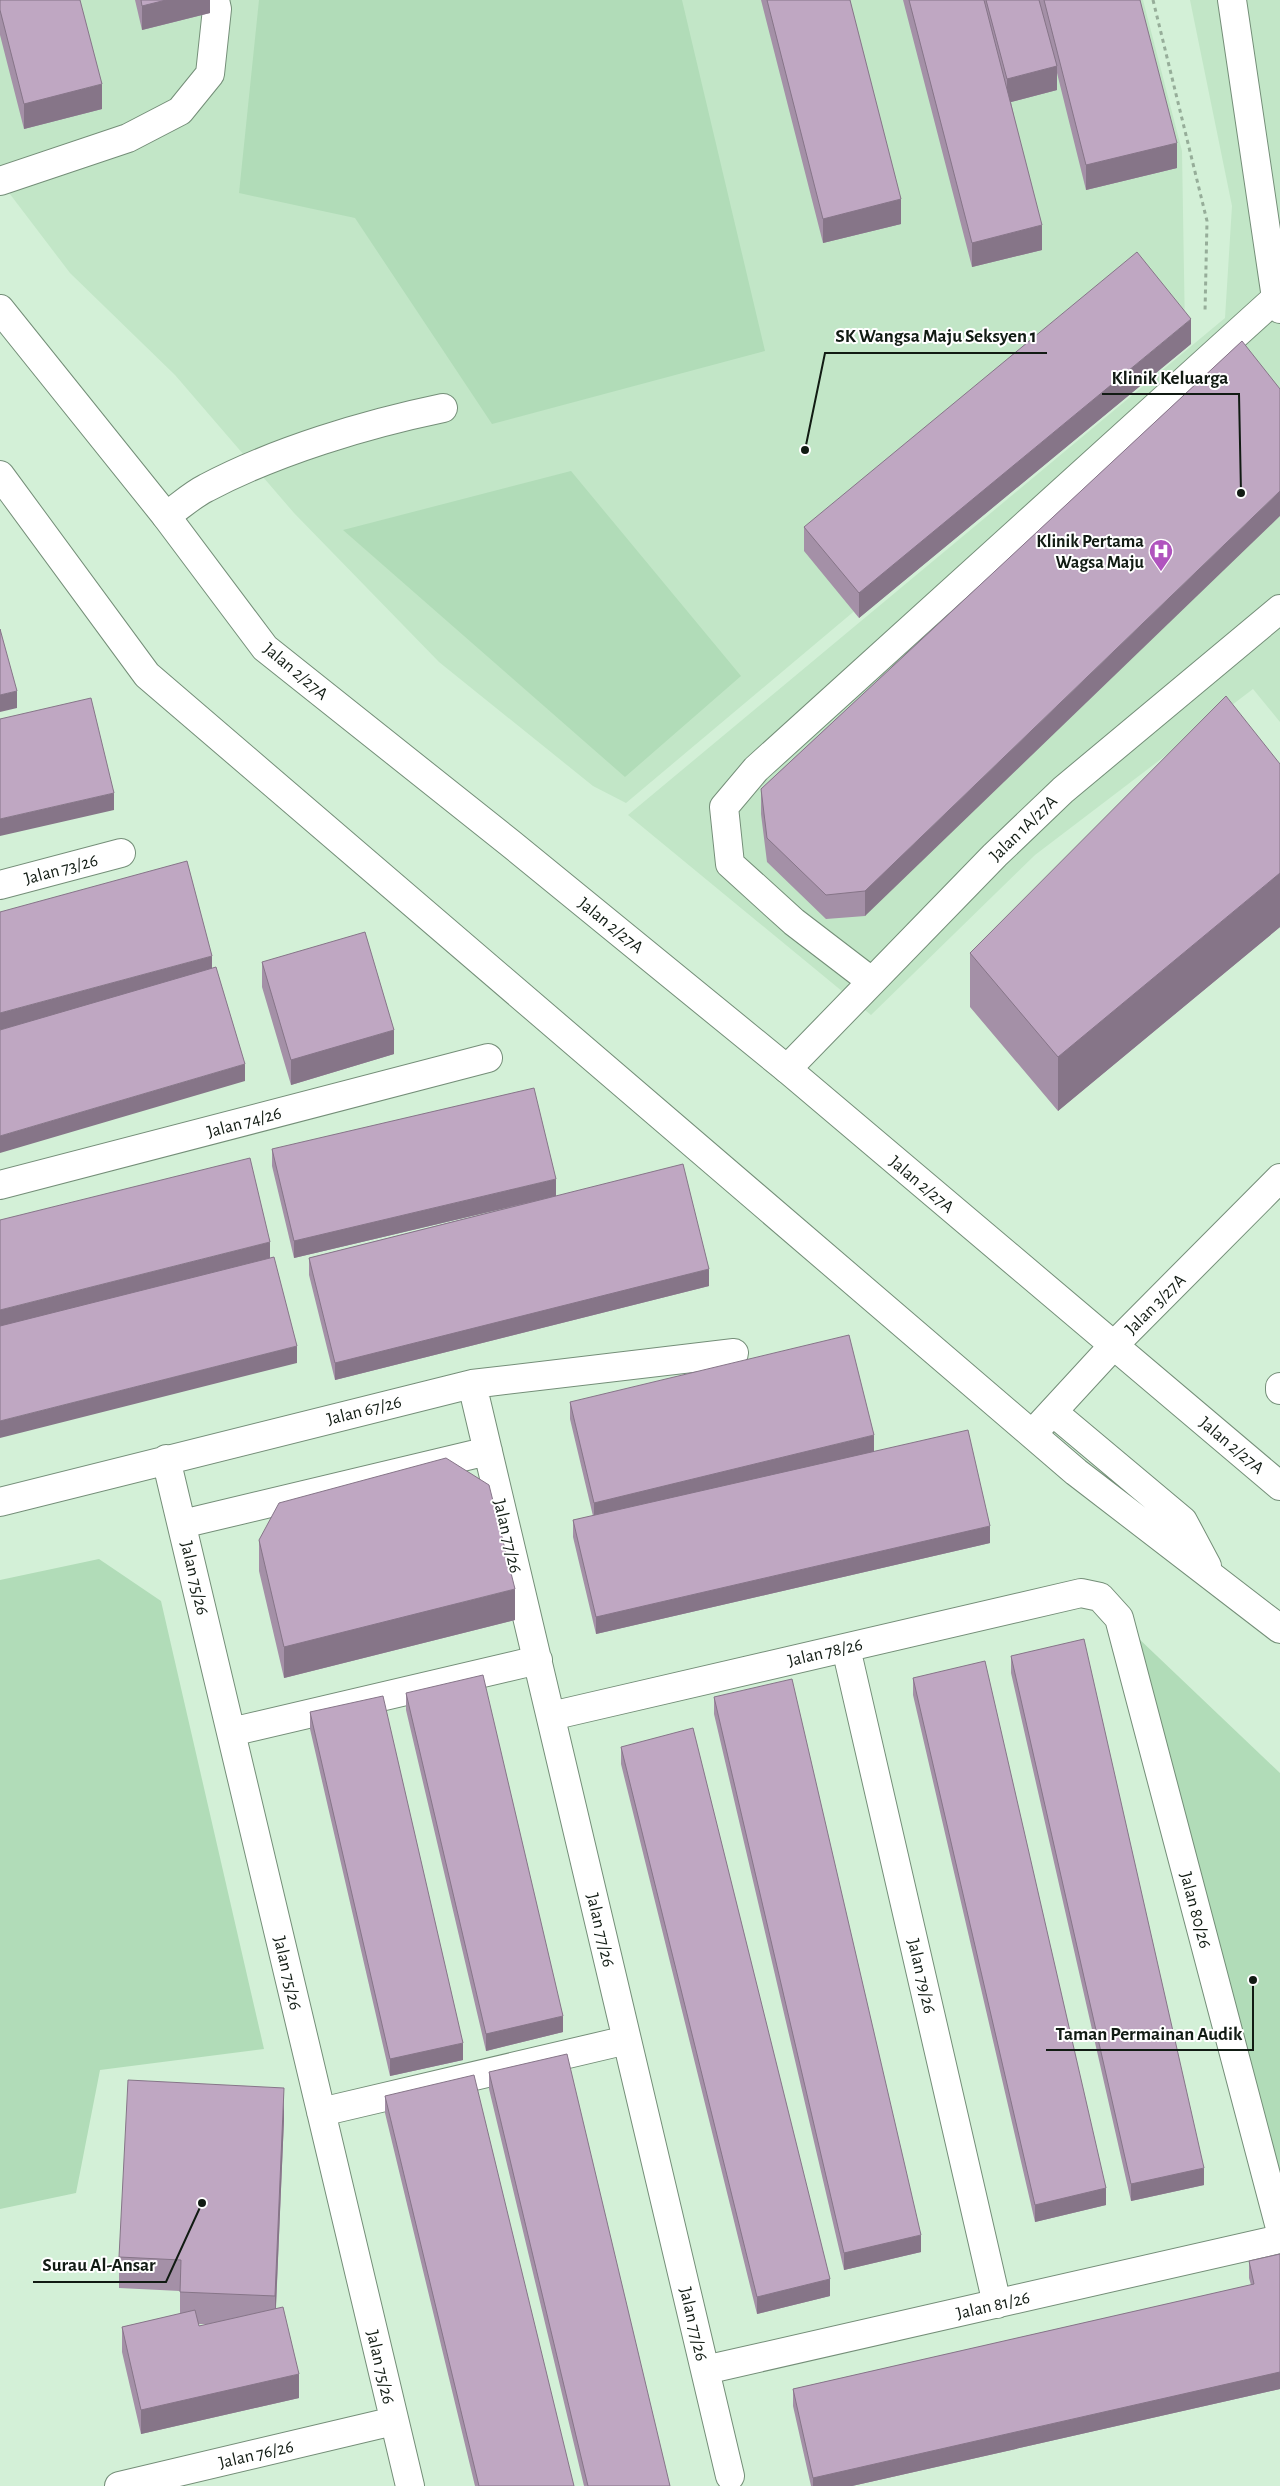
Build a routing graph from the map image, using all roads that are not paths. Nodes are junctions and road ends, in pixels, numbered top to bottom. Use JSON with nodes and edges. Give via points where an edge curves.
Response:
{"nodes":[{"id":1,"x":215,"y":0,"type":"edge"},
{"id":2,"x":1232,"y":0,"type":"edge"},
{"id":3,"x":0,"y":181,"type":"edge"},
{"id":4,"x":1278,"y":304,"type":"edge"},
{"id":5,"x":0,"y":309,"type":"edge"},
{"id":6,"x":443,"y":408,"type":"dead end"},
{"id":7,"x":0,"y":474,"type":"edge"},
{"id":8,"x":166,"y":516,"type":"junction"},
{"id":9,"x":1280,"y":609,"type":"edge"},
{"id":10,"x":121,"y":853,"type":"dead end"},
{"id":11,"x":0,"y":885,"type":"edge"},
{"id":12,"x":871,"y":981,"type":"junction"},
{"id":13,"x":488,"y":1058,"type":"dead end"},
{"id":14,"x":787,"y":1070,"type":"junction"},
{"id":15,"x":1280,"y":1178,"type":"edge"},
{"id":16,"x":0,"y":1186,"type":"edge"},
{"id":17,"x":1114,"y":1345,"type":"junction"},
{"id":18,"x":734,"y":1353,"type":"dead end"},
{"id":19,"x":472,"y":1384,"type":"junction"},
{"id":20,"x":1052,"y":1412,"type":"junction"},
{"id":21,"x":1033,"y":1433,"type":"junction"},
{"id":22,"x":488,"y":1451,"type":"junction"},
{"id":23,"x":166,"y":1459,"type":"junction"},
{"id":24,"x":1280,"y":1486,"type":"edge"},
{"id":25,"x":0,"y":1502,"type":"edge"},
{"id":26,"x":182,"y":1524,"type":"junction"},
{"id":27,"x":1211,"y":1574,"type":"junction"},
{"id":28,"x":1100,"y":1596,"type":"joint"},
{"id":29,"x":1280,"y":1629,"type":"edge"},
{"id":30,"x":846,"y":1648,"type":"junction"},
{"id":31,"x":538,"y":1660,"type":"junction"},
{"id":32,"x":551,"y":1716,"type":"junction"},
{"id":33,"x":231,"y":1732,"type":"junction"},
{"id":34,"x":627,"y":2040,"type":"junction"},
{"id":35,"x":321,"y":2112,"type":"junction"},
{"id":36,"x":1280,"y":2228,"type":"edge"},
{"id":37,"x":1280,"y":2239,"type":"edge"},
{"id":38,"x":997,"y":2304,"type":"junction"},
{"id":39,"x":705,"y":2370,"type":"junction"},
{"id":40,"x":394,"y":2421,"type":"junction"},
{"id":41,"x":730,"y":2476,"type":"dead end"},
{"id":42,"x":119,"y":2486,"type":"edge"},
{"id":43,"x":410,"y":2486,"type":"edge"}],
"edges":[{"from":1,"to":3,"type":"street","via":[[217,9],[210,74],[180,111],[128,138]]},
{"from":2,"to":4,"type":"street"},
{"from":4,"to":12,"type":"street","via":[[756,769],[724,807],[730,864],[794,922]]},
{"from":5,"to":8,"type":"street","name":"Jalan 2/27A"},
{"from":6,"to":8,"type":"street","via":[[390,419],[256,464],[204,489]]},
{"from":7,"to":21,"type":"street","via":[[147,675]]},
{"from":8,"to":14,"type":"street","name":"Jalan 2/27A","via":[[265,648],[510,842]]},
{"from":9,"to":12,"type":"street","name":"Jalan 1A/27A","via":[[1062,790]]},
{"from":10,"to":11,"type":"street","name":"Jalan 73/26"},
{"from":12,"to":14,"type":"street","name":"Jalan 1A/27A"},
{"from":13,"to":16,"type":"street","name":"Jalan 74/26"},
{"from":14,"to":17,"type":"street","name":"Jalan 2/27A"},
{"from":15,"to":17,"type":"street","name":"Jalan 3/27A"},
{"from":17,"to":20,"type":"street","name":"Jalan 3/27A"},
{"from":17,"to":24,"type":"street","name":"Jalan 2/27A"},
{"from":18,"to":19,"type":"street","name":"Jalan 67/26"},
{"from":19,"to":22,"type":"street","name":"Jalan 77/26"},
{"from":19,"to":23,"type":"street","name":"Jalan 67/26"},
{"from":20,"to":21,"type":"street","name":"Jalan 3/27A"},
{"from":20,"to":27,"type":"street","via":[[1183,1522]]},
{"from":21,"to":27,"type":"street","via":[[1076,1472]]},
{"from":22,"to":26,"type":"street"},
{"from":22,"to":31,"type":"street","name":"Jalan 77/26"},
{"from":23,"to":25,"type":"street","name":"Jalan 67/26"},
{"from":23,"to":26,"type":"street","name":"Jalan 75/26"},
{"from":26,"to":33,"type":"street","name":"Jalan 75/26"},
{"from":27,"to":29,"type":"street"},
{"from":28,"to":30,"type":"street","name":"Jalan 78/26","via":[[1081,1593]]},
{"from":28,"to":36,"type":"street","name":"Jalan 80/26","via":[[1119,1618]]},
{"from":30,"to":32,"type":"street","name":"Jalan 78/26"},
{"from":30,"to":38,"type":"street","name":"Jalan 79/26"},
{"from":31,"to":32,"type":"street","name":"Jalan 77/26"},
{"from":31,"to":33,"type":"street"},
{"from":32,"to":34,"type":"street","name":"Jalan 77/26"},
{"from":33,"to":35,"type":"street","name":"Jalan 75/26"},
{"from":34,"to":35,"type":"street"},
{"from":34,"to":39,"type":"street","name":"Jalan 77/26"},
{"from":35,"to":40,"type":"street","name":"Jalan 75/26"},
{"from":37,"to":38,"type":"street","name":"Jalan 81/26"},
{"from":38,"to":39,"type":"street","name":"Jalan 81/26"},
{"from":39,"to":41,"type":"street","name":"Jalan 77/26"},
{"from":40,"to":42,"type":"street","name":"Jalan 76/26"},
{"from":40,"to":43,"type":"street","name":"Jalan 75/26"}]}
